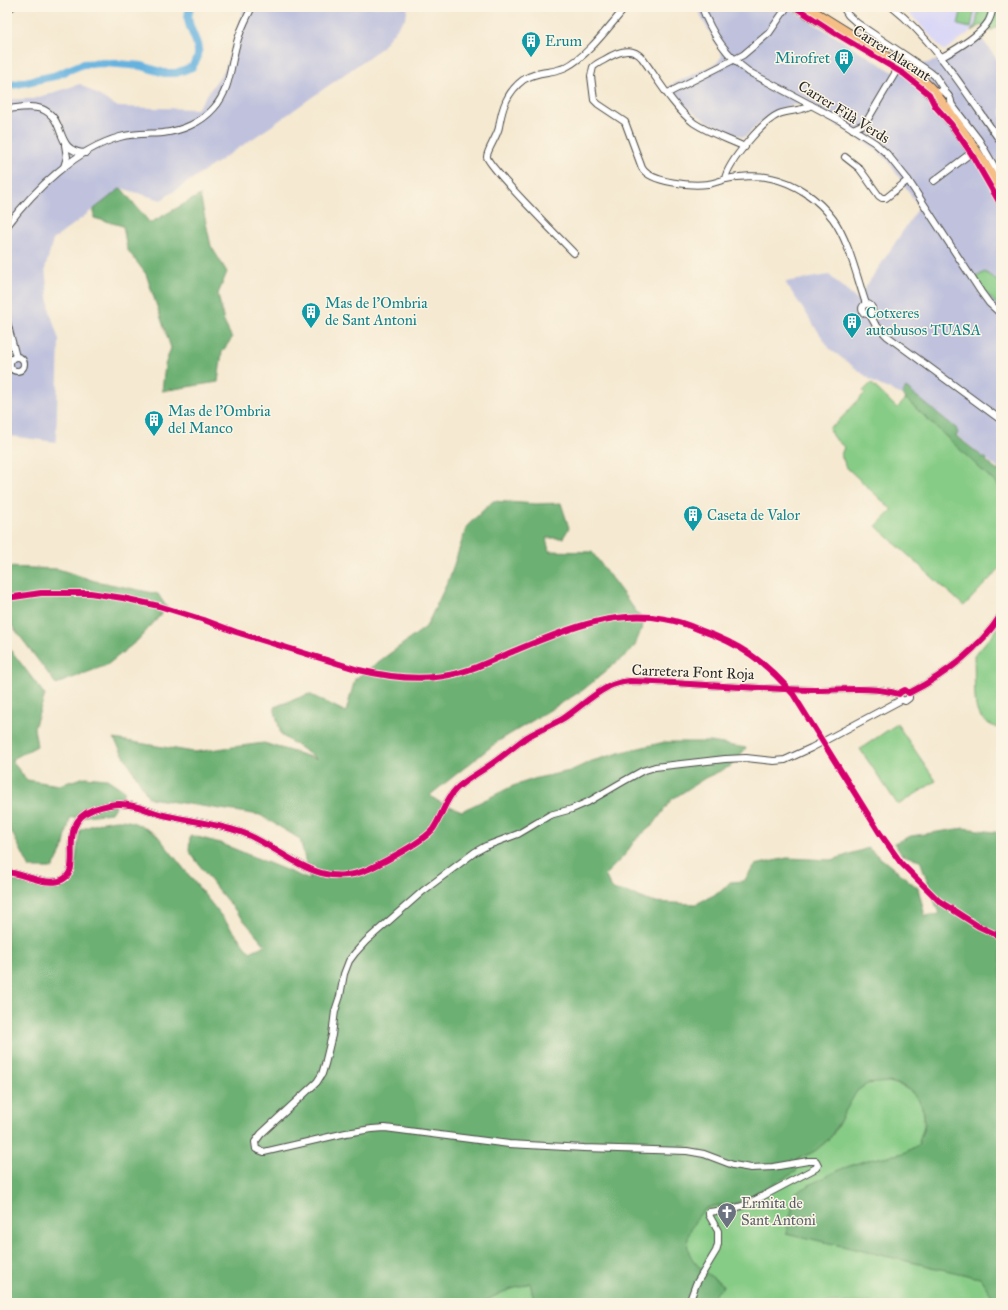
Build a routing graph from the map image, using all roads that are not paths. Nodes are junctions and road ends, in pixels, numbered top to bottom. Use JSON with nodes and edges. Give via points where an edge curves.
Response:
{"nodes":[{"id":1,"x":12,"y":7,"type":"edge"},
{"id":2,"x":252,"y":7,"type":"edge"},
{"id":3,"x":626,"y":7,"type":"edge"},
{"id":4,"x":702,"y":7,"type":"edge"},
{"id":5,"x":787,"y":7,"type":"edge"},
{"id":6,"x":795,"y":7,"type":"edge"},
{"id":7,"x":807,"y":7,"type":"edge"},
{"id":8,"x":843,"y":7,"type":"edge"},
{"id":9,"x":892,"y":7,"type":"edge"},
{"id":10,"x":993,"y":7,"type":"edge"},
{"id":11,"x":7,"y":9,"type":"edge"},
{"id":12,"x":940,"y":58,"type":"junction"},
{"id":13,"x":734,"y":60,"type":"junction"},
{"id":14,"x":897,"y":70,"type":"junction"},
{"id":15,"x":668,"y":93,"type":"junction"},
{"id":16,"x":936,"y":94,"type":"junction"},
{"id":17,"x":811,"y":105,"type":"junction"},
{"id":18,"x":7,"y":109,"type":"edge"},
{"id":19,"x":947,"y":111,"type":"junction"},
{"id":20,"x":853,"y":129,"type":"junction"},
{"id":21,"x":1001,"y":142,"type":"edge"},
{"id":22,"x":65,"y":145,"type":"junction"},
{"id":23,"x":745,"y":147,"type":"junction"},
{"id":24,"x":971,"y":153,"type":"junction"},
{"id":25,"x":84,"y":154,"type":"junction"},
{"id":26,"x":845,"y":158,"type":"dead end"},
{"id":27,"x":64,"y":167,"type":"junction"},
{"id":28,"x":1001,"y":178,"type":"edge"},
{"id":29,"x":725,"y":179,"type":"junction"},
{"id":30,"x":908,"y":180,"type":"junction"},
{"id":31,"x":934,"y":181,"type":"dead end"},
{"id":32,"x":1001,"y":191,"type":"edge"},
{"id":33,"x":1001,"y":205,"type":"edge"},
{"id":34,"x":7,"y":226,"type":"edge"},
{"id":35,"x":574,"y":253,"type":"dead end"},
{"id":36,"x":1001,"y":314,"type":"edge"},
{"id":37,"x":7,"y":322,"type":"edge"},
{"id":38,"x":16,"y":357,"type":"dead end"},
{"id":39,"x":1001,"y":420,"type":"edge"},
{"id":40,"x":1001,"y":615,"type":"edge"},
{"id":41,"x":900,"y":697,"type":"junction"},
{"id":42,"x":7,"y":872,"type":"edge"},
{"id":43,"x":689,"y":1303,"type":"edge"}],
"edges":[{"from":1,"to":11,"type":"street"},
{"from":2,"to":25,"type":"street","via":[[236,45],[226,88],[210,112],[193,124],[177,130],[119,137]]},
{"from":3,"to":35,"type":"street","via":[[591,47],[573,63],[560,70],[540,72],[531,76],[509,93],[494,143],[487,153],[488,160]]},
{"from":4,"to":13,"type":"street","name":"Carrer Filà Verds","via":[[717,39]]},
{"from":5,"to":13,"type":"street","via":[[764,38]]},
{"from":6,"to":14,"type":"street","name":"Carrer Alacant"},
{"from":7,"to":16,"type":"main road","name":"Carrer Alacant","via":[[915,74]]},
{"from":8,"to":16,"type":"street","via":[[857,23],[936,76]]},
{"from":9,"to":12,"type":"street","via":[[917,30]]},
{"from":10,"to":12,"type":"street","via":[[989,21],[983,28]]},
{"from":12,"to":21,"type":"street"},
{"from":13,"to":15,"type":"street"},
{"from":13,"to":17,"type":"street","name":"Carrer Filà Verds","via":[[749,72]]},
{"from":14,"to":16,"type":"street","name":"Carrer Alacant","via":[[929,94]]},
{"from":14,"to":20,"type":"street","via":[[868,119]]},
{"from":15,"to":23,"type":"street","via":[[678,108],[696,124]]},
{"from":15,"to":29,"type":"street","via":[[635,52],[616,52],[595,64],[592,70],[594,100],[625,122],[645,173],[665,181],[687,183],[707,184]]},
{"from":16,"to":19,"type":"main road","name":"Carrer Alacant"},
{"from":17,"to":20,"type":"street","name":"Carrer Filà Verds"},
{"from":17,"to":23,"type":"street","via":[[772,118]]},
{"from":18,"to":22,"type":"street","via":[[33,107],[48,112],[56,122]]},
{"from":19,"to":24,"type":"street","name":"Carrer Alacant","via":[[951,124]]},
{"from":19,"to":28,"type":"street","name":"Carrer Alacant","via":[[979,140]]},
{"from":19,"to":32,"type":"main road","name":"Carrer Alacant","via":[[979,153]]},
{"from":20,"to":30,"type":"street","name":"Carrer Filà Verds","via":[[887,154]]},
{"from":22,"to":25,"type":"street","via":[[75,152]]},
{"from":22,"to":27,"type":"street","via":[[67,157]]},
{"from":23,"to":29,"type":"street","via":[[730,166]]},
{"from":24,"to":31,"type":"street"},
{"from":24,"to":33,"type":"street","name":"Carrer Alacant"},
{"from":25,"to":27,"type":"street"},
{"from":26,"to":30,"type":"street","via":[[858,168],[882,198],[886,198]]},
{"from":27,"to":34,"type":"street","via":[[31,196]]},
{"from":29,"to":39,"type":"street","via":[[757,177],[777,180],[797,187],[818,202],[842,234],[866,304],[862,310],[869,313],[875,324],[887,336]]},
{"from":30,"to":36,"type":"street","name":"Carrer Filà Verds","via":[[981,292]]},
{"from":37,"to":38,"type":"street"},
{"from":40,"to":41,"type":"street","via":[[980,643],[964,657],[935,679],[909,693],[910,696],[905,701]]},
{"from":41,"to":42,"type":"street","name":"Carretera Font Roja","via":[[891,692],[858,689],[815,690],[630,681],[614,684],[563,718],[527,737],[462,784],[451,795],[427,836],[368,869],[353,874],[335,876],[316,872],[261,841],[235,830],[120,804],[105,806],[84,814],[76,822],[72,839],[72,868],[64,879],[49,882]]},
{"from":41,"to":43,"type":"street","via":[[785,760],[746,758],[655,767],[627,778],[588,802],[550,815],[518,834],[486,846],[464,859],[423,890],[355,953],[344,974],[340,996],[334,1010],[332,1035],[322,1074],[255,1142],[256,1149],[264,1152],[346,1133],[385,1128],[509,1144],[687,1151],[751,1168],[773,1168],[811,1160],[818,1162],[816,1168],[756,1200],[732,1209],[710,1211],[709,1215],[717,1228],[719,1241]]}]}
